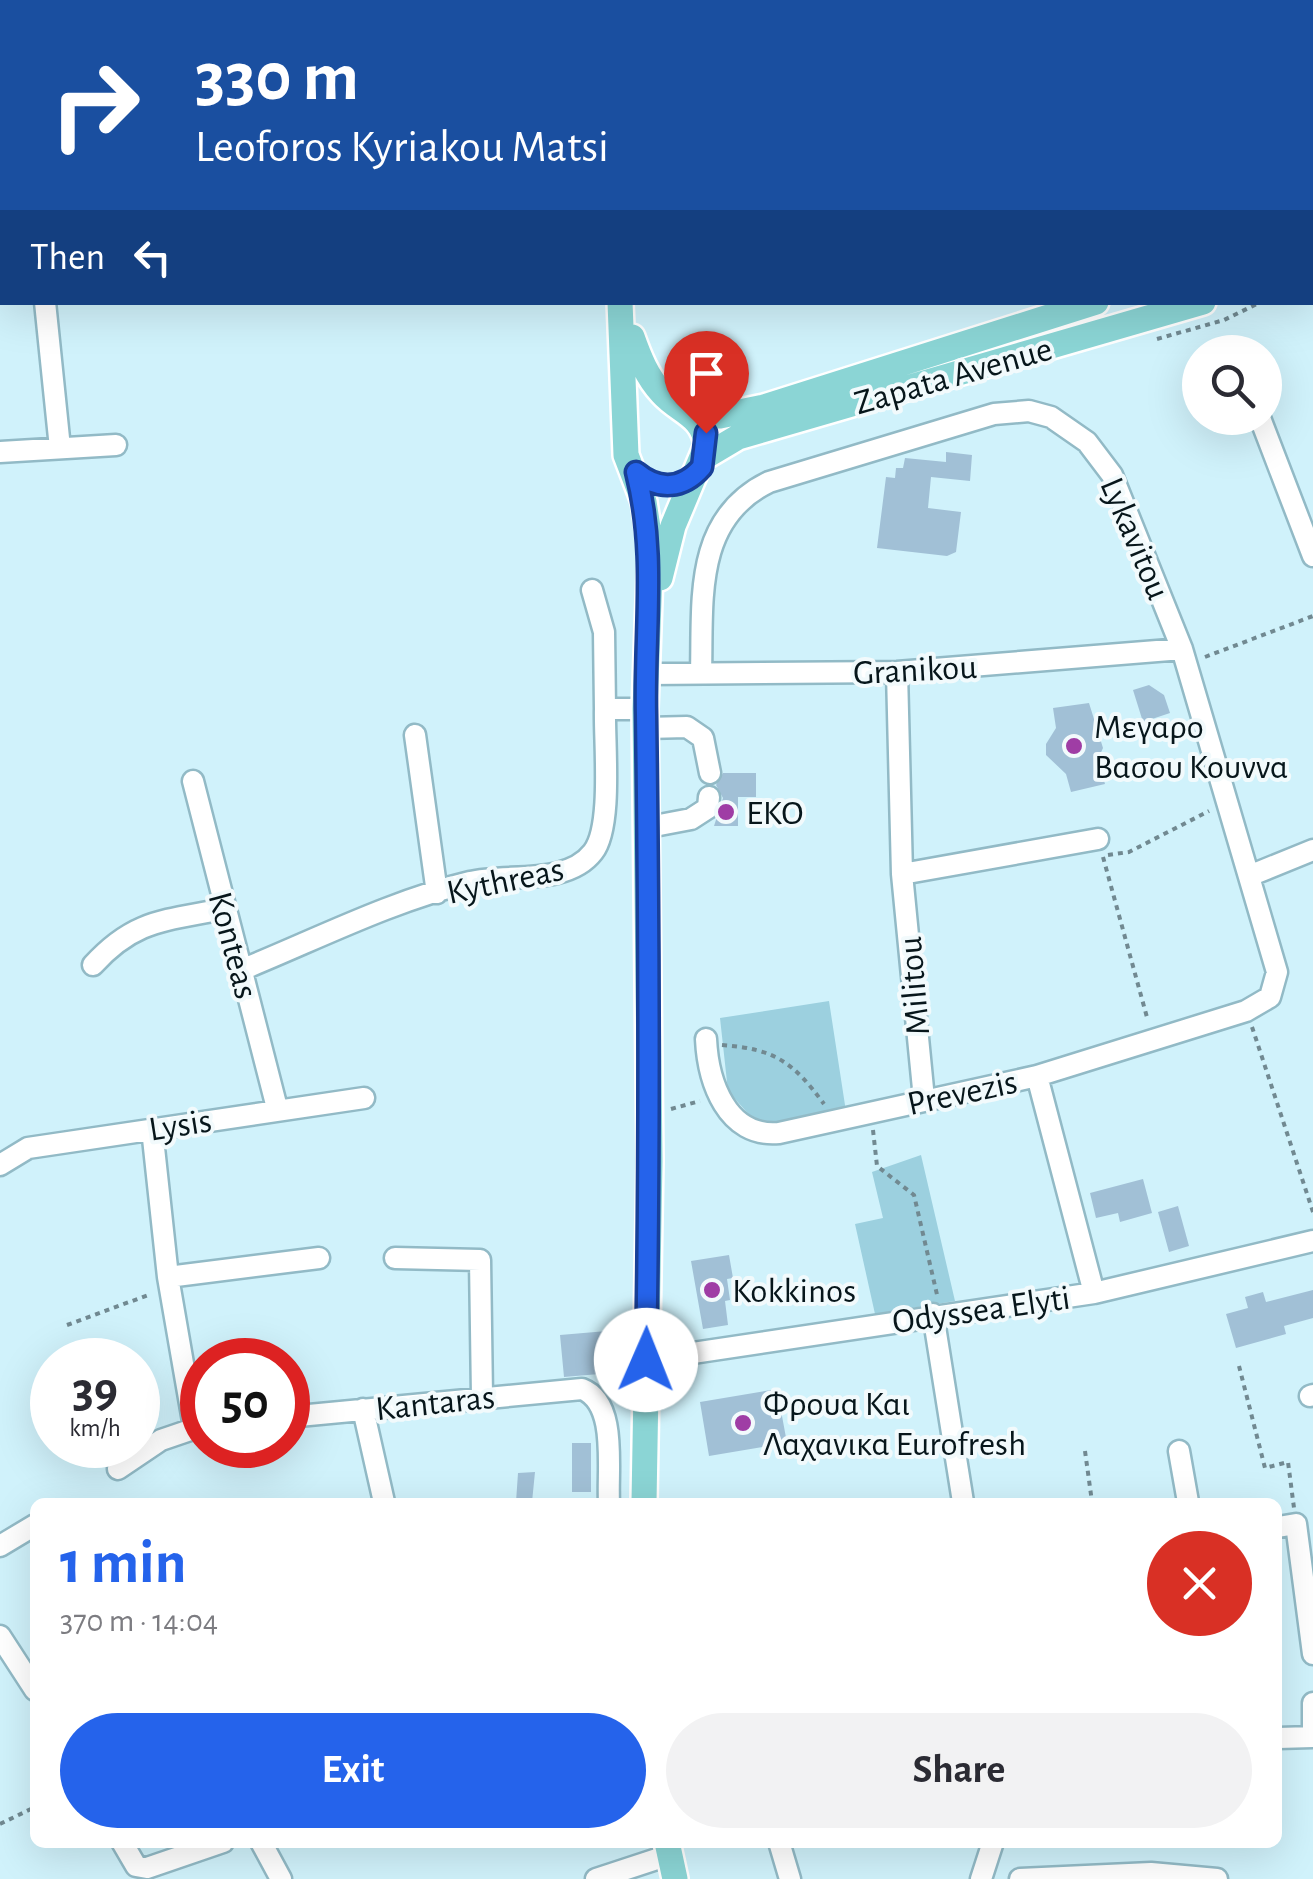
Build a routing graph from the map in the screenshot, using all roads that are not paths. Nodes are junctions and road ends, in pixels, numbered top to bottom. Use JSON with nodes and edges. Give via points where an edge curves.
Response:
{"nodes":[{"id":1,"x":45,"y":305,"type":"edge"},
{"id":2,"x":621,"y":305,"type":"edge"},
{"id":3,"x":622,"y":305,"type":"edge"},
{"id":4,"x":1087,"y":305,"type":"edge"},
{"id":5,"x":1193,"y":305,"type":"edge"},
{"id":6,"x":684,"y":410,"type":"junction"},
{"id":7,"x":627,"y":434,"type":"junction"},
{"id":8,"x":1267,"y":435,"type":"edge"},
{"id":9,"x":116,"y":445,"type":"dead end"},
{"id":10,"x":60,"y":448,"type":"junction"},
{"id":11,"x":0,"y":452,"type":"edge"},
{"id":12,"x":700,"y":466,"type":"junction"},
{"id":13,"x":636,"y":472,"type":"junction"},
{"id":14,"x":1313,"y":556,"type":"edge"},
{"id":15,"x":592,"y":590,"type":"dead end"},
{"id":16,"x":649,"y":647,"type":"junction"},
{"id":17,"x":1184,"y":656,"type":"junction"},
{"id":18,"x":701,"y":672,"type":"junction"},
{"id":19,"x":897,"y":672,"type":"junction"},
{"id":20,"x":647,"y":674,"type":"junction"},
{"id":21,"x":604,"y":709,"type":"junction"},
{"id":22,"x":646,"y":719,"type":"junction"},
{"id":23,"x":415,"y":735,"type":"dead end"},
{"id":24,"x":710,"y":773,"type":"dead end"},
{"id":25,"x":193,"y":781,"type":"dead end"},
{"id":26,"x":709,"y":798,"type":"dead end"},
{"id":27,"x":649,"y":827,"type":"junction"},
{"id":28,"x":1098,"y":839,"type":"dead end"},
{"id":29,"x":1313,"y":850,"type":"edge"},
{"id":30,"x":902,"y":874,"type":"junction"},
{"id":31,"x":1249,"y":876,"type":"junction"},
{"id":32,"x":437,"y":894,"type":"junction"},
{"id":33,"x":223,"y":909,"type":"junction"},
{"id":34,"x":93,"y":965,"type":"dead end"},
{"id":35,"x":241,"y":970,"type":"junction"},
{"id":36,"x":1270,"y":997,"type":"joint"},
{"id":37,"x":706,"y":1041,"type":"road end"},
{"id":38,"x":1037,"y":1076,"type":"junction"},
{"id":39,"x":364,"y":1098,"type":"dead end"},
{"id":40,"x":924,"y":1099,"type":"junction"},
{"id":41,"x":277,"y":1108,"type":"junction"},
{"id":42,"x":152,"y":1129,"type":"junction"},
{"id":43,"x":0,"y":1166,"type":"edge"},
{"id":44,"x":1313,"y":1242,"type":"edge"},
{"id":45,"x":320,"y":1258,"type":"dead end"},
{"id":46,"x":395,"y":1258,"type":"dead end"},
{"id":47,"x":169,"y":1282,"type":"junction"},
{"id":48,"x":1094,"y":1293,"type":"junction"},
{"id":49,"x":938,"y":1313,"type":"junction"},
{"id":50,"x":180,"y":1338,"type":"edge"},
{"id":51,"x":646,"y":1360,"type":"junction"},
{"id":52,"x":482,"y":1396,"type":"junction"},
{"id":53,"x":363,"y":1410,"type":"junction"},
{"id":54,"x":310,"y":1415,"type":"edge"},
{"id":55,"x":1180,"y":1451,"type":"dead end"},
{"id":56,"x":383,"y":1498,"type":"edge"},
{"id":57,"x":609,"y":1498,"type":"edge"},
{"id":58,"x":644,"y":1498,"type":"edge"},
{"id":59,"x":962,"y":1498,"type":"edge"},
{"id":60,"x":1187,"y":1498,"type":"edge"},
{"id":61,"x":1287,"y":1525,"type":"edge"},
{"id":62,"x":30,"y":1528,"type":"edge"},
{"id":63,"x":0,"y":1546,"type":"edge"},
{"id":64,"x":0,"y":1636,"type":"edge"},
{"id":65,"x":1313,"y":1654,"type":"edge"},
{"id":66,"x":30,"y":1682,"type":"edge"},
{"id":67,"x":1313,"y":1703,"type":"edge"},
{"id":68,"x":1313,"y":1734,"type":"edge"},
{"id":69,"x":1282,"y":1738,"type":"edge"},
{"id":70,"x":126,"y":1848,"type":"edge"},
{"id":71,"x":207,"y":1848,"type":"edge"},
{"id":72,"x":264,"y":1848,"type":"edge"},
{"id":73,"x":781,"y":1848,"type":"edge"},
{"id":74,"x":992,"y":1848,"type":"edge"},
{"id":75,"x":670,"y":1859,"type":"edge"},
{"id":76,"x":1150,"y":1876,"type":"edge"},
{"id":77,"x":281,"y":1879,"type":"edge"},
{"id":78,"x":596,"y":1879,"type":"edge"},
{"id":79,"x":790,"y":1879,"type":"edge"},
{"id":80,"x":980,"y":1879,"type":"edge"},
{"id":81,"x":1020,"y":1879,"type":"edge"},
{"id":82,"x":1217,"y":1879,"type":"edge"}],
"edges":[{"from":1,"to":10,"type":"street"},
{"from":2,"to":7,"type":"main road"},
{"from":3,"to":6,"type":"main road","via":[[644,368]]},
{"from":4,"to":6,"type":"main road","name":"Zapata Avenue","via":[[764,407],[720,416]]},
{"from":5,"to":12,"type":"main road","name":"Zapata Avenue","via":[[738,437]]},
{"from":6,"to":7,"type":"main road","via":[[645,410]]},
{"from":6,"to":12,"type":"main road","via":[[706,433]]},
{"from":7,"to":13,"type":"main road","via":[[626,454]]},
{"from":8,"to":14,"type":"street"},
{"from":9,"to":10,"type":"street"},
{"from":10,"to":11,"type":"street"},
{"from":12,"to":13,"type":"main road","via":[[664,486]]},
{"from":12,"to":16,"type":"main road","via":[[670,537]]},
{"from":13,"to":16,"type":"main road","via":[[650,547]]},
{"from":15,"to":21,"type":"street","name":"Kythreas","via":[[604,632]]},
{"from":16,"to":20,"type":"main road"},
{"from":17,"to":18,"type":"street","name":"Lykavitou","via":[[1119,491],[1096,452],[1051,416],[1010,412],[768,482],[736,503],[716,530],[706,562]]},
{"from":17,"to":19,"type":"street","name":"Granikou"},
{"from":17,"to":31,"type":"street","name":"Lykavitou"},
{"from":18,"to":19,"type":"street","name":"Granikou"},
{"from":18,"to":20,"type":"street","name":"Granikou"},
{"from":19,"to":30,"type":"street","name":"Militou"},
{"from":20,"to":22,"type":"main road"},
{"from":21,"to":22,"type":"street"},
{"from":21,"to":32,"type":"street","name":"Kythreas","via":[[603,817],[592,854],[560,872],[470,882]]},
{"from":22,"to":24,"type":"street","via":[[687,727],[703,738]]},
{"from":22,"to":27,"type":"main road"},
{"from":23,"to":32,"type":"street"},
{"from":25,"to":33,"type":"street","name":"Konteas"},
{"from":26,"to":27,"type":"street","via":[[708,808],[691,819]]},
{"from":27,"to":51,"type":"main road"},
{"from":28,"to":30,"type":"street"},
{"from":29,"to":31,"type":"street"},
{"from":30,"to":40,"type":"street","name":"Militou"},
{"from":31,"to":36,"type":"street","name":"Lykavitou","via":[[1275,958]]},
{"from":32,"to":35,"type":"street","name":"Kythreas"},
{"from":33,"to":34,"type":"street","via":[[146,924],[118,937]]},
{"from":33,"to":35,"type":"street","name":"Konteas"},
{"from":35,"to":41,"type":"street","name":"Konteas"},
{"from":36,"to":38,"type":"street","name":"Prevezis","via":[[1246,1011]]},
{"from":37,"to":40,"type":"street","name":"Prevezis","via":[[719,1095],[736,1120],[761,1134]]},
{"from":38,"to":40,"type":"street","name":"Prevezis"},
{"from":38,"to":48,"type":"street"},
{"from":39,"to":41,"type":"street","name":"Lysis"},
{"from":41,"to":42,"type":"street","name":"Lysis"},
{"from":42,"to":43,"type":"street","name":"Lysis","via":[[28,1148]]},
{"from":42,"to":47,"type":"street"},
{"from":44,"to":48,"type":"street","name":"Odyssea Elyti"},
{"from":45,"to":47,"type":"street"},
{"from":46,"to":52,"type":"street","via":[[480,1260]]},
{"from":47,"to":50,"type":"street"},
{"from":48,"to":49,"type":"street","name":"Odyssea Elyti"},
{"from":49,"to":51,"type":"street","name":"Odyssea Elyti"},
{"from":49,"to":59,"type":"street"},
{"from":51,"to":58,"type":"main road"},
{"from":52,"to":53,"type":"street","name":"Kantaras"},
{"from":52,"to":57,"type":"street","name":"Kantaras","via":[[582,1389],[594,1394],[604,1408]]},
{"from":53,"to":54,"type":"street","name":"Kantaras"},
{"from":53,"to":56,"type":"street"},
{"from":55,"to":60,"type":"street"},
{"from":61,"to":65,"type":"street"},
{"from":62,"to":63,"type":"street"},
{"from":64,"to":66,"type":"street"},
{"from":67,"to":68,"type":"street"},
{"from":68,"to":69,"type":"street"},
{"from":70,"to":71,"type":"street","via":[[136,1866],[158,1866]]},
{"from":72,"to":77,"type":"street"},
{"from":73,"to":79,"type":"street"},
{"from":74,"to":80,"type":"street"},
{"from":75,"to":78,"type":"street"},
{"from":76,"to":81,"type":"street"},
{"from":76,"to":82,"type":"street"}]}
